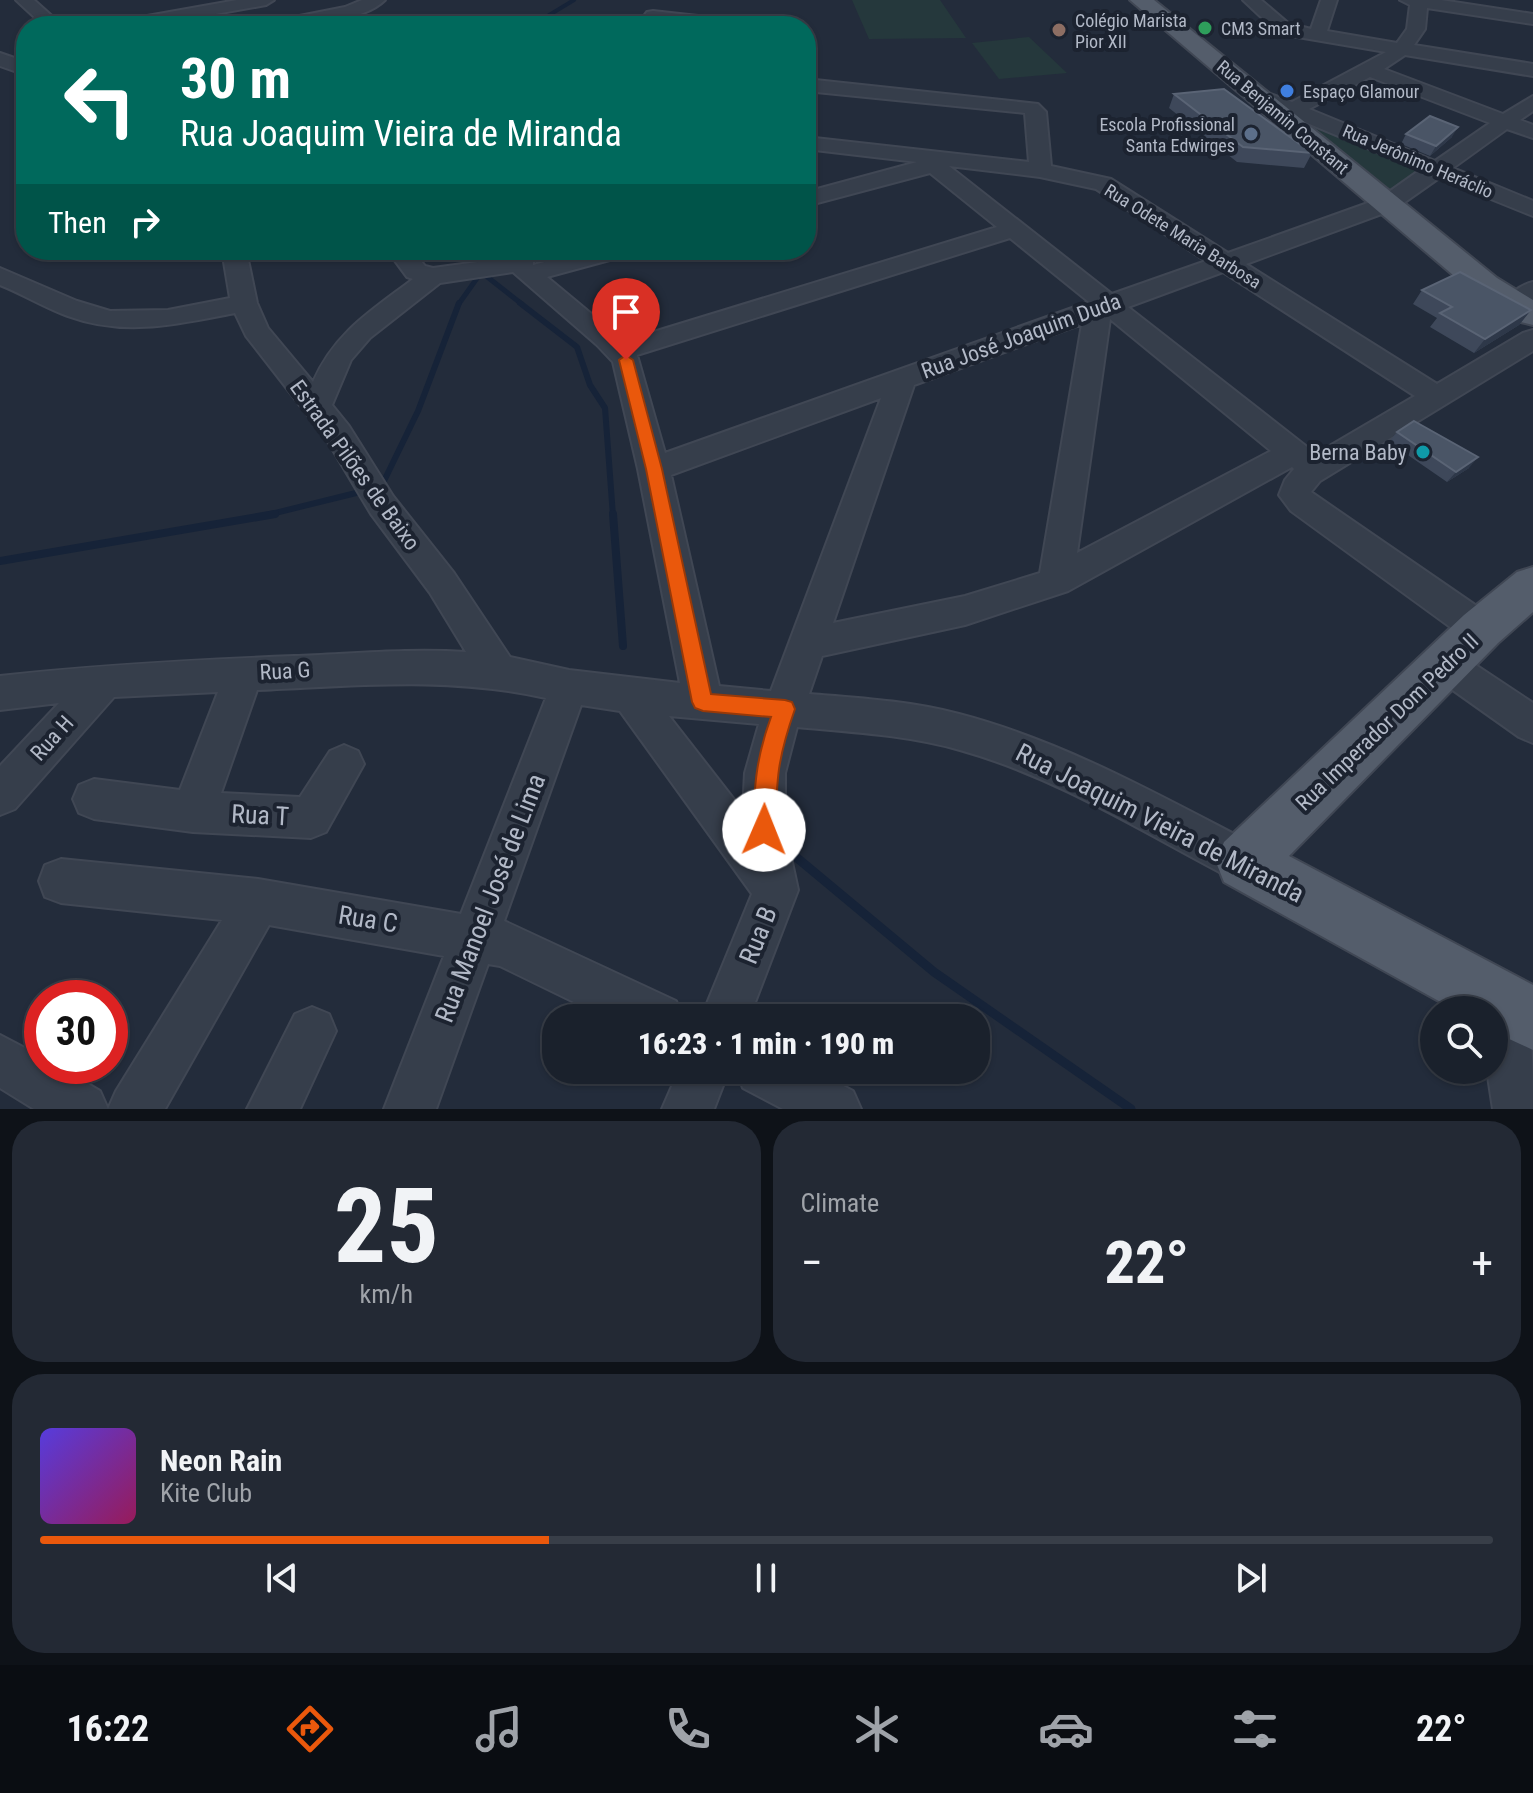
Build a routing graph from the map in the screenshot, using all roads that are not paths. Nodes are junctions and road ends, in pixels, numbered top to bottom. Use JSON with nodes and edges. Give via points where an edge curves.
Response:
{"nodes":[{"id":1,"x":24,"y":0,"type":"edge"},
{"id":2,"x":266,"y":0,"type":"edge"},
{"id":3,"x":377,"y":0,"type":"edge"},
{"id":4,"x":1141,"y":0,"type":"edge"},
{"id":5,"x":1251,"y":0,"type":"edge"},
{"id":6,"x":1329,"y":0,"type":"edge"},
{"id":7,"x":1415,"y":1,"type":"edge"},
{"id":8,"x":135,"y":4,"type":"dead end"},
{"id":9,"x":1509,"y":15,"type":"edge"},
{"id":10,"x":42,"y":16,"type":"edge"},
{"id":11,"x":116,"y":16,"type":"edge"},
{"id":12,"x":176,"y":16,"type":"edge"},
{"id":13,"x":325,"y":16,"type":"edge"},
{"id":14,"x":1533,"y":19,"type":"edge"},
{"id":15,"x":1317,"y":36,"type":"junction"},
{"id":16,"x":1400,"y":49,"type":"junction"},
{"id":17,"x":1533,"y":57,"type":"edge"},
{"id":18,"x":1510,"y":60,"type":"junction"},
{"id":19,"x":1368,"y":70,"type":"junction"},
{"id":20,"x":1533,"y":70,"type":"edge"},
{"id":21,"x":816,"y":86,"type":"edge"},
{"id":22,"x":1259,"y":96,"type":"junction"},
{"id":23,"x":1533,"y":102,"type":"edge"},
{"id":24,"x":1294,"y":109,"type":"junction"},
{"id":25,"x":1505,"y":122,"type":"junction"},
{"id":26,"x":1533,"y":132,"type":"edge"},
{"id":27,"x":816,"y":144,"type":"edge"},
{"id":28,"x":929,"y":161,"type":"junction"},
{"id":29,"x":1040,"y":170,"type":"junction"},
{"id":30,"x":1438,"y":170,"type":"junction"},
{"id":31,"x":816,"y":196,"type":"edge"},
{"id":32,"x":1387,"y":204,"type":"junction"},
{"id":33,"x":1533,"y":209,"type":"edge"},
{"id":34,"x":1013,"y":230,"type":"junction"},
{"id":35,"x":236,"y":260,"type":"edge"},
{"id":36,"x":407,"y":260,"type":"edge"},
{"id":37,"x":467,"y":260,"type":"edge"},
{"id":38,"x":545,"y":260,"type":"edge"},
{"id":39,"x":1224,"y":262,"type":"junction"},
{"id":40,"x":523,"y":263,"type":"edge"},
{"id":41,"x":0,"y":276,"type":"edge"},
{"id":42,"x":433,"y":276,"type":"junction"},
{"id":43,"x":244,"y":303,"type":"junction"},
{"id":44,"x":1527,"y":304,"type":"edge"},
{"id":45,"x":1104,"y":307,"type":"junction"},
{"id":46,"x":1533,"y":339,"type":"edge"},
{"id":47,"x":620,"y":351,"type":"junction"},
{"id":48,"x":902,"y":380,"type":"junction"},
{"id":49,"x":1435,"y":396,"type":"junction"},
{"id":50,"x":317,"y":406,"type":"junction"},
{"id":51,"x":654,"y":469,"type":"junction"},
{"id":52,"x":1301,"y":472,"type":"junction"},
{"id":53,"x":1056,"y":581,"type":"junction"},
{"id":54,"x":1533,"y":585,"type":"edge"},
{"id":55,"x":1481,"y":629,"type":"junction"},
{"id":56,"x":807,"y":644,"type":"junction"},
{"id":57,"x":1446,"y":665,"type":"junction"},
{"id":58,"x":498,"y":671,"type":"junction"},
{"id":59,"x":244,"y":673,"type":"junction"},
{"id":60,"x":104,"y":681,"type":"junction"},
{"id":61,"x":569,"y":687,"type":"junction"},
{"id":62,"x":0,"y":693,"type":"edge"},
{"id":63,"x":631,"y":696,"type":"junction"},
{"id":64,"x":703,"y":702,"type":"junction"},
{"id":65,"x":785,"y":709,"type":"junction"},
{"id":66,"x":1533,"y":725,"type":"edge"},
{"id":67,"x":344,"y":764,"type":"dead end"},
{"id":68,"x":0,"y":795,"type":"edge"},
{"id":69,"x":94,"y":799,"type":"dead end"},
{"id":70,"x":193,"y":812,"type":"junction"},
{"id":71,"x":1244,"y":862,"type":"junction"},
{"id":72,"x":61,"y":881,"type":"dead end"},
{"id":73,"x":776,"y":890,"type":"junction"},
{"id":74,"x":258,"y":901,"type":"junction"},
{"id":75,"x":475,"y":937,"type":"junction"},
{"id":76,"x":630,"y":1004,"type":"edge"},
{"id":77,"x":731,"y":1004,"type":"edge"},
{"id":78,"x":1517,"y":1010,"type":"edge"},
{"id":79,"x":312,"y":1031,"type":"dead end"},
{"id":80,"x":0,"y":1060,"type":"edge"},
{"id":81,"x":698,"y":1084,"type":"edge"},
{"id":82,"x":788,"y":1084,"type":"edge"},
{"id":83,"x":82,"y":1109,"type":"edge"},
{"id":84,"x":134,"y":1109,"type":"edge"},
{"id":85,"x":273,"y":1109,"type":"edge"},
{"id":86,"x":410,"y":1109,"type":"edge"},
{"id":87,"x":688,"y":1109,"type":"edge"},
{"id":88,"x":835,"y":1109,"type":"edge"},
{"id":89,"x":1519,"y":1109,"type":"edge"}],
"edges":[{"from":1,"to":10,"type":"street"},
{"from":2,"to":12,"type":"street"},
{"from":3,"to":13,"type":"street"},
{"from":4,"to":22,"type":"main road","name":"Rua Benjamin Constant"},
{"from":5,"to":15,"type":"street","via":[[1287,30]]},
{"from":6,"to":15,"type":"street"},
{"from":7,"to":9,"type":"street"},
{"from":7,"to":16,"type":"street","via":[[1416,30]]},
{"from":8,"to":11,"type":"street"},
{"from":9,"to":14,"type":"street"},
{"from":15,"to":16,"type":"street"},
{"from":16,"to":18,"type":"street"},
{"from":16,"to":19,"type":"street"},
{"from":17,"to":18,"type":"street"},
{"from":18,"to":20,"type":"street"},
{"from":19,"to":24,"type":"street"},
{"from":19,"to":25,"type":"street"},
{"from":21,"to":29,"type":"street","via":[[1031,108],[1036,112]]},
{"from":22,"to":24,"type":"street","name":"Rua Jerônimo Heráclio"},
{"from":22,"to":32,"type":"main road","name":"Rua Benjamin Constant"},
{"from":23,"to":25,"type":"street","name":"Rua José Joaquim Duda"},
{"from":24,"to":30,"type":"street","name":"Rua Jerônimo Heráclio"},
{"from":25,"to":26,"type":"street"},
{"from":25,"to":30,"type":"street","name":"Rua José Joaquim Duda"},
{"from":27,"to":28,"type":"street","name":"Rua Odete Maria Barbosa"},
{"from":28,"to":29,"type":"street","name":"Rua Odete Maria Barbosa"},
{"from":28,"to":31,"type":"street"},
{"from":28,"to":34,"type":"street"},
{"from":29,"to":39,"type":"street","name":"Rua Odete Maria Barbosa","via":[[1115,190]]},
{"from":30,"to":32,"type":"street","name":"Rua José Joaquim Duda"},
{"from":30,"to":33,"type":"street","name":"Rua Jerônimo Heráclio"},
{"from":32,"to":39,"type":"street","name":"Rua José Joaquim Duda"},
{"from":32,"to":44,"type":"main road","name":"Rua Benjamin Constant","via":[[1485,285]]},
{"from":34,"to":45,"type":"street"},
{"from":34,"to":47,"type":"street"},
{"from":35,"to":43,"type":"street","name":"Estrada Pilões de Baixo"},
{"from":36,"to":42,"type":"street","via":[[416,272]]},
{"from":37,"to":40,"type":"street"},
{"from":37,"to":42,"type":"street"},
{"from":38,"to":40,"type":"street"},
{"from":39,"to":45,"type":"street","name":"Rua José Joaquim Duda"},
{"from":39,"to":49,"type":"street","name":"Rua Odete Maria Barbosa"},
{"from":40,"to":47,"type":"street"},
{"from":41,"to":43,"type":"street","via":[[89,315],[111,319],[157,319]]},
{"from":42,"to":50,"type":"street","via":[[360,332],[338,357]]},
{"from":43,"to":50,"type":"street","name":"Estrada Pilões de Baixo","via":[[256,330]]},
{"from":45,"to":48,"type":"street","name":"Rua José Joaquim Duda"},
{"from":45,"to":52,"type":"street"},
{"from":45,"to":53,"type":"street"},
{"from":46,"to":49,"type":"street"},
{"from":47,"to":51,"type":"street"},
{"from":48,"to":51,"type":"street","name":"Rua José Joaquim Duda"},
{"from":48,"to":56,"type":"street","name":"Rua B"},
{"from":49,"to":52,"type":"street"},
{"from":50,"to":58,"type":"street","name":"Estrada Pilões de Baixo"},
{"from":51,"to":64,"type":"street"},
{"from":52,"to":53,"type":"street"},
{"from":52,"to":55,"type":"street","via":[[1302,503]]},
{"from":53,"to":56,"type":"street","via":[[984,607]]},
{"from":54,"to":55,"type":"main road","name":"Rua Imperador Dom Pedro II"},
{"from":55,"to":57,"type":"main road","name":"Rua Imperador Dom Pedro II"},
{"from":56,"to":65,"type":"street","name":"Rua B"},
{"from":57,"to":66,"type":"street"},
{"from":57,"to":71,"type":"main road","name":"Rua Imperador Dom Pedro II"},
{"from":58,"to":59,"type":"street","name":"Rua G","via":[[434,666]]},
{"from":58,"to":61,"type":"street","name":"Rua G"},
{"from":59,"to":60,"type":"street","name":"Rua G"},
{"from":59,"to":70,"type":"street","name":"Rua T"},
{"from":60,"to":62,"type":"street","name":"Rua G"},
{"from":60,"to":68,"type":"street","name":"Rua H"},
{"from":61,"to":63,"type":"street","name":"Rua Joaquim Vieira de Miranda"},
{"from":61,"to":75,"type":"street","name":"Rua Manoel José de Lima"},
{"from":63,"to":64,"type":"street","name":"Rua Joaquim Vieira de Miranda"},
{"from":63,"to":73,"type":"street"},
{"from":64,"to":65,"type":"street","name":"Rua Joaquim Vieira de Miranda"},
{"from":65,"to":71,"type":"street","name":"Rua Joaquim Vieira de Miranda","via":[[878,717],[991,741],[1079,776]]},
{"from":65,"to":73,"type":"street","name":"Rua B","via":[[765,773],[764,830]]},
{"from":67,"to":70,"type":"street","name":"Rua T","via":[[311,818]]},
{"from":69,"to":70,"type":"street","name":"Rua T"},
{"from":71,"to":78,"type":"main road","name":"Rua Joaquim Vieira de Miranda"},
{"from":72,"to":74,"type":"street","name":"Rua C"},
{"from":73,"to":77,"type":"street","name":"Rua B"},
{"from":74,"to":75,"type":"street","name":"Rua C"},
{"from":74,"to":84,"type":"street"},
{"from":75,"to":76,"type":"street","name":"Rua C","via":[[504,944]]},
{"from":75,"to":86,"type":"street","name":"Rua Manoel José de Lima"},
{"from":78,"to":89,"type":"street"},
{"from":79,"to":85,"type":"street"},
{"from":80,"to":83,"type":"street"},
{"from":81,"to":87,"type":"street"},
{"from":82,"to":88,"type":"street"}]}
